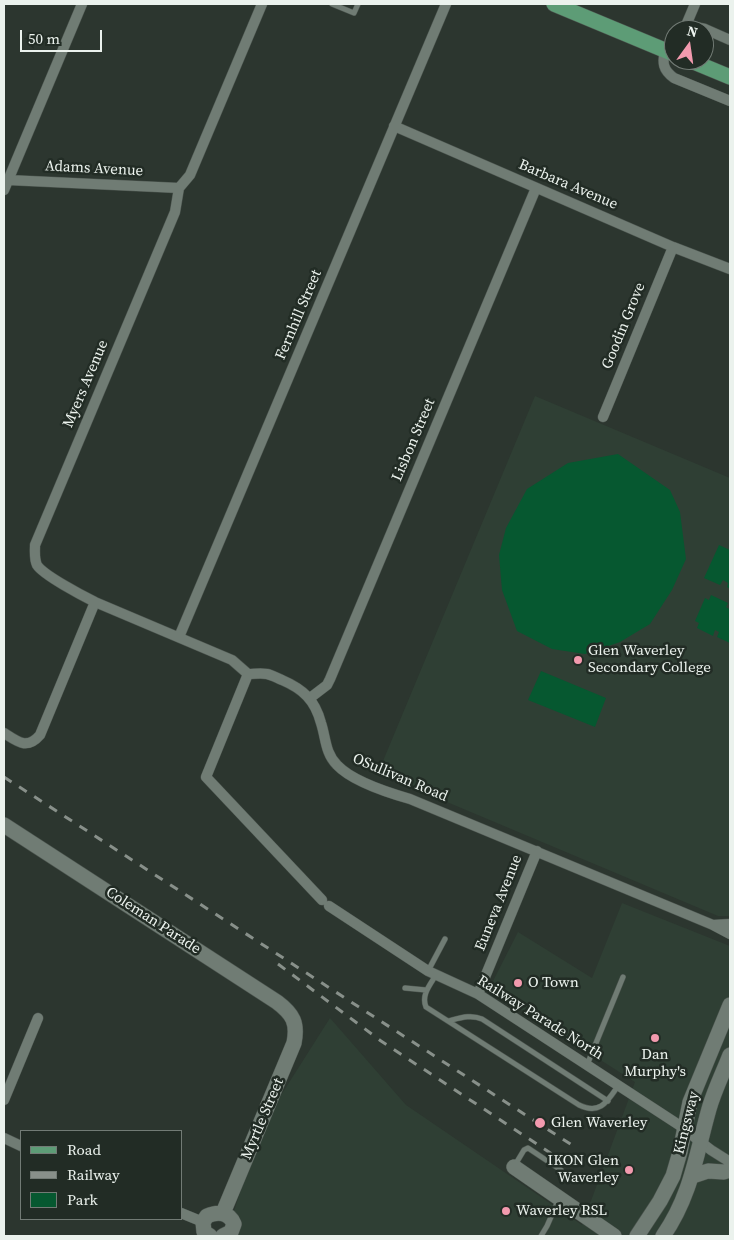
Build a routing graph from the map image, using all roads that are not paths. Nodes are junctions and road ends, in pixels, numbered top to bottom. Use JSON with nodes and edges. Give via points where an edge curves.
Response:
{"nodes":[{"id":1,"x":82,"y":4,"type":"edge"},
{"id":2,"x":262,"y":4,"type":"edge"},
{"id":3,"x":332,"y":4,"type":"edge"},
{"id":4,"x":358,"y":4,"type":"edge"},
{"id":5,"x":446,"y":4,"type":"edge"},
{"id":6,"x":554,"y":4,"type":"edge"},
{"id":7,"x":695,"y":4,"type":"edge"},
{"id":8,"x":688,"y":20,"type":"edge"},
{"id":9,"x":714,"y":33,"type":"edge"},
{"id":10,"x":730,"y":40,"type":"edge"},
{"id":11,"x":664,"y":50,"type":"edge"},
{"id":12,"x":665,"y":70,"type":"edge"},
{"id":13,"x":713,"y":70,"type":"edge"},
{"id":14,"x":730,"y":77,"type":"edge"},
{"id":15,"x":730,"y":101,"type":"edge"},
{"id":16,"x":394,"y":126,"type":"junction"},
{"id":17,"x":6,"y":185,"type":"edge"},
{"id":18,"x":179,"y":188,"type":"junction"},
{"id":19,"x":536,"y":188,"type":"junction"},
{"id":20,"x":673,"y":247,"type":"junction"},
{"id":21,"x":730,"y":269,"type":"edge"},
{"id":22,"x":603,"y":417,"type":"dead end"},
{"id":23,"x":95,"y":602,"type":"junction"},
{"id":24,"x":179,"y":638,"type":"junction"},
{"id":25,"x":248,"y":674,"type":"junction"},
{"id":26,"x":310,"y":698,"type":"junction"},
{"id":27,"x":4,"y":733,"type":"edge"},
{"id":28,"x":4,"y":825,"type":"edge"},
{"id":29,"x":537,"y":852,"type":"junction"},
{"id":30,"x":730,"y":924,"type":"edge"},
{"id":31,"x":713,"y":925,"type":"junction"},
{"id":32,"x":730,"y":934,"type":"edge"},
{"id":33,"x":445,"y":939,"type":"dead end"},
{"id":34,"x":432,"y":973,"type":"junction"},
{"id":35,"x":623,"y":977,"type":"dead end"},
{"id":36,"x":405,"y":988,"type":"dead end"},
{"id":37,"x":426,"y":990,"type":"junction"},
{"id":38,"x":478,"y":994,"type":"junction"},
{"id":39,"x":730,"y":1005,"type":"edge"},
{"id":40,"x":38,"y":1018,"type":"dead end"},
{"id":41,"x":448,"y":1021,"type":"junction"},
{"id":42,"x":296,"y":1024,"type":"joint"},
{"id":43,"x":730,"y":1055,"type":"edge"},
{"id":44,"x":587,"y":1066,"type":"junction"},
{"id":45,"x":618,"y":1086,"type":"junction"},
{"id":46,"x":4,"y":1100,"type":"edge"},
{"id":47,"x":608,"y":1101,"type":"junction"},
{"id":48,"x":684,"y":1128,"type":"junction"},
{"id":49,"x":4,"y":1138,"type":"edge"},
{"id":50,"x":701,"y":1142,"type":"junction"},
{"id":51,"x":20,"y":1146,"type":"edge"},
{"id":52,"x":730,"y":1162,"type":"edge"},
{"id":53,"x":514,"y":1167,"type":"joint"},
{"id":54,"x":561,"y":1170,"type":"dead end"},
{"id":55,"x":730,"y":1170,"type":"edge"},
{"id":56,"x":693,"y":1176,"type":"junction"},
{"id":57,"x":559,"y":1198,"type":"junction"},
{"id":58,"x":182,"y":1214,"type":"edge"},
{"id":59,"x":223,"y":1214,"type":"junction"},
{"id":60,"x":205,"y":1232,"type":"edge"},
{"id":61,"x":233,"y":1234,"type":"edge"},
{"id":62,"x":541,"y":1236,"type":"edge"},
{"id":63,"x":614,"y":1236,"type":"edge"},
{"id":64,"x":637,"y":1236,"type":"edge"},
{"id":65,"x":663,"y":1236,"type":"edge"}],
"edges":[{"from":1,"to":17,"type":"street"},
{"from":2,"to":18,"type":"street","name":"Myers Avenue","via":[[190,175]]},
{"from":3,"to":4,"type":"lane","via":[[354,13]]},
{"from":5,"to":16,"type":"street","name":"Fernhill Street"},
{"from":6,"to":11,"type":"main road"},
{"from":7,"to":8,"type":"street"},
{"from":9,"to":10,"type":"street"},
{"from":12,"to":15,"type":"street","via":[[674,78]]},
{"from":13,"to":14,"type":"main road"},
{"from":16,"to":19,"type":"street","name":"Barbara Avenue"},
{"from":16,"to":24,"type":"street","name":"Fernhill Street"},
{"from":17,"to":18,"type":"street","name":"Adams Avenue"},
{"from":18,"to":23,"type":"street","name":"Myers Avenue","via":[[175,212],[35,545],[38,566],[75,593]]},
{"from":19,"to":20,"type":"street","name":"Barbara Avenue"},
{"from":19,"to":26,"type":"street","name":"Lisbon Street","via":[[330,679]]},
{"from":20,"to":21,"type":"street","name":"Barbara Avenue"},
{"from":20,"to":22,"type":"street","name":"Goodin Grove"},
{"from":23,"to":24,"type":"street"},
{"from":23,"to":27,"type":"street","via":[[40,735],[34,742],[26,744]]},
{"from":24,"to":25,"type":"street","via":[[232,660]]},
{"from":25,"to":26,"type":"street","name":"OSullivan Road","via":[[268,674],[296,686]]},
{"from":25,"to":34,"type":"street","name":"Railway Parade North","via":[[206,777],[326,903]]},
{"from":26,"to":29,"type":"street","name":"OSullivan Road","via":[[322,724],[331,758],[345,772]]},
{"from":28,"to":42,"type":"street","name":"Coleman Parade","via":[[277,1002]]},
{"from":29,"to":31,"type":"street","name":"OSullivan Road"},
{"from":29,"to":38,"type":"street","name":"Euneva Avenue"},
{"from":30,"to":31,"type":"street","name":"OSullivan Road"},
{"from":31,"to":32,"type":"street","name":"OSullivan Road"},
{"from":33,"to":34,"type":"lane"},
{"from":34,"to":37,"type":"lane"},
{"from":34,"to":38,"type":"street","name":"Railway Parade North"},
{"from":35,"to":44,"type":"lane"},
{"from":36,"to":37,"type":"lane"},
{"from":37,"to":41,"type":"lane","via":[[426,1007]]},
{"from":38,"to":44,"type":"street","name":"Railway Parade North"},
{"from":39,"to":48,"type":"street","name":"Kingsway","via":[[691,1098]]},
{"from":40,"to":46,"type":"street"},
{"from":41,"to":47,"type":"lane","via":[[470,1016],[482,1019]]},
{"from":41,"to":47,"type":"lane","via":[[579,1105],[596,1109]]},
{"from":42,"to":59,"type":"street","name":"Myrtle Street","via":[[294,1043]]},
{"from":43,"to":50,"type":"street","name":"Kingsway","via":[[709,1108]]},
{"from":44,"to":45,"type":"street","name":"Railway Parade North"},
{"from":45,"to":47,"type":"lane"},
{"from":45,"to":48,"type":"street","name":"Railway Parade North"},
{"from":48,"to":50,"type":"street","name":"Railway Parade North"},
{"from":48,"to":64,"type":"street","name":"Kingsway","via":[[673,1176]]},
{"from":49,"to":51,"type":"street"},
{"from":50,"to":52,"type":"street","name":"Railway Parade North"},
{"from":50,"to":56,"type":"street","name":"Kingsway"},
{"from":53,"to":54,"type":"lane","via":[[528,1148]]},
{"from":53,"to":57,"type":"street"},
{"from":55,"to":56,"type":"street","via":[[708,1171]]},
{"from":56,"to":65,"type":"street","name":"Kingsway","via":[[679,1210]]},
{"from":57,"to":62,"type":"lane"},
{"from":57,"to":63,"type":"street"},
{"from":58,"to":60,"type":"street"},
{"from":59,"to":60,"type":"street","via":[[210,1215]]},
{"from":59,"to":61,"type":"street","via":[[234,1222]]}]}
